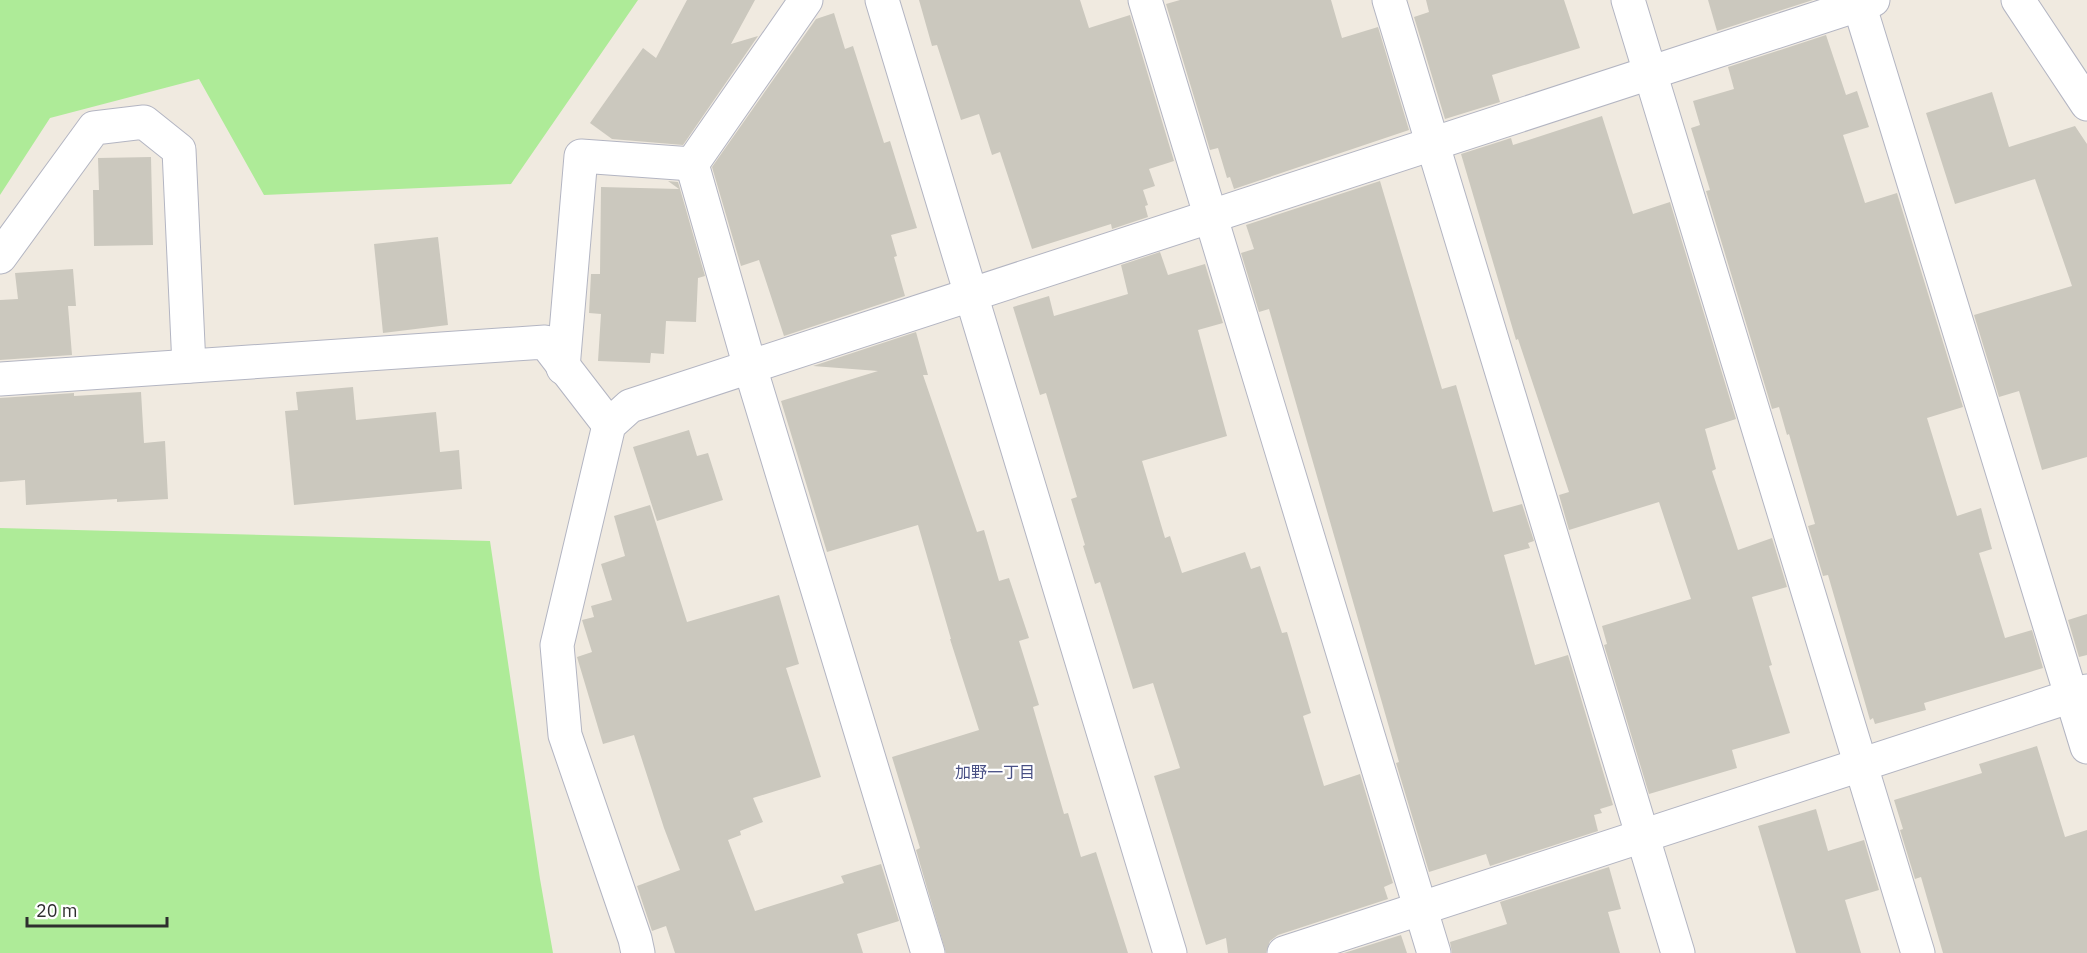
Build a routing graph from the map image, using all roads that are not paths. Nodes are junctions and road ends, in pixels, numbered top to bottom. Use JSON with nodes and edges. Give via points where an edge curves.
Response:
{"nodes":[{"id":1,"x":806,"y":0,"type":"edge"},
{"id":2,"x":882,"y":0,"type":"edge"},
{"id":3,"x":1145,"y":0,"type":"edge"},
{"id":4,"x":1389,"y":0,"type":"edge"},
{"id":5,"x":1628,"y":0,"type":"edge"},
{"id":6,"x":2018,"y":0,"type":"edge"},
{"id":7,"x":1866,"y":2,"type":"edge"},
{"id":8,"x":1649,"y":72,"type":"junction"},
{"id":9,"x":2087,"y":104,"type":"edge"},
{"id":10,"x":1432,"y":144,"type":"junction"},
{"id":11,"x":692,"y":164,"type":"junction"},
{"id":12,"x":1210,"y":216,"type":"junction"},
{"id":13,"x":0,"y":258,"type":"edge"},
{"id":14,"x":971,"y":295,"type":"junction"},
{"id":15,"x":189,"y":366,"type":"junction"},
{"id":16,"x":750,"y":367,"type":"junction"},
{"id":17,"x":564,"y":368,"type":"junction"},
{"id":18,"x":0,"y":378,"type":"edge"},
{"id":19,"x":609,"y":425,"type":"junction"},
{"id":20,"x":2079,"y":694,"type":"edge"},
{"id":21,"x":2087,"y":747,"type":"edge"},
{"id":22,"x":1862,"y":765,"type":"junction"},
{"id":23,"x":1642,"y":836,"type":"junction"},
{"id":24,"x":1421,"y":909,"type":"junction"},
{"id":25,"x":638,"y":953,"type":"edge"},
{"id":26,"x":928,"y":953,"type":"edge"},
{"id":27,"x":1170,"y":953,"type":"edge"},
{"id":28,"x":1284,"y":953,"type":"edge"},
{"id":29,"x":1434,"y":953,"type":"edge"},
{"id":30,"x":1678,"y":953,"type":"edge"},
{"id":31,"x":1918,"y":953,"type":"edge"}],
"edges":[{"from":1,"to":11,"type":"street"},
{"from":2,"to":14,"type":"street"},
{"from":3,"to":12,"type":"street"},
{"from":4,"to":10,"type":"street"},
{"from":5,"to":8,"type":"street"},
{"from":6,"to":9,"type":"street"},
{"from":7,"to":8,"type":"street"},
{"from":7,"to":20,"type":"street"},
{"from":8,"to":10,"type":"street"},
{"from":8,"to":22,"type":"street"},
{"from":10,"to":12,"type":"street"},
{"from":10,"to":23,"type":"street"},
{"from":11,"to":16,"type":"street"},
{"from":11,"to":17,"type":"street","via":[[581,156]]},
{"from":12,"to":14,"type":"street"},
{"from":12,"to":24,"type":"street"},
{"from":13,"to":15,"type":"street","via":[[94,128],[144,122],[179,150]]},
{"from":14,"to":16,"type":"street"},
{"from":14,"to":27,"type":"street"},
{"from":15,"to":17,"type":"street","via":[[545,342]]},
{"from":15,"to":18,"type":"street"},
{"from":16,"to":19,"type":"street","via":[[630,405]]},
{"from":16,"to":26,"type":"street"},
{"from":17,"to":19,"type":"street"},
{"from":19,"to":25,"type":"street","via":[[557,645],[565,735]]},
{"from":20,"to":21,"type":"street"},
{"from":20,"to":22,"type":"street"},
{"from":22,"to":23,"type":"street"},
{"from":22,"to":31,"type":"street"},
{"from":23,"to":24,"type":"street"},
{"from":23,"to":30,"type":"street"},
{"from":24,"to":28,"type":"street"},
{"from":24,"to":29,"type":"street"}]}
